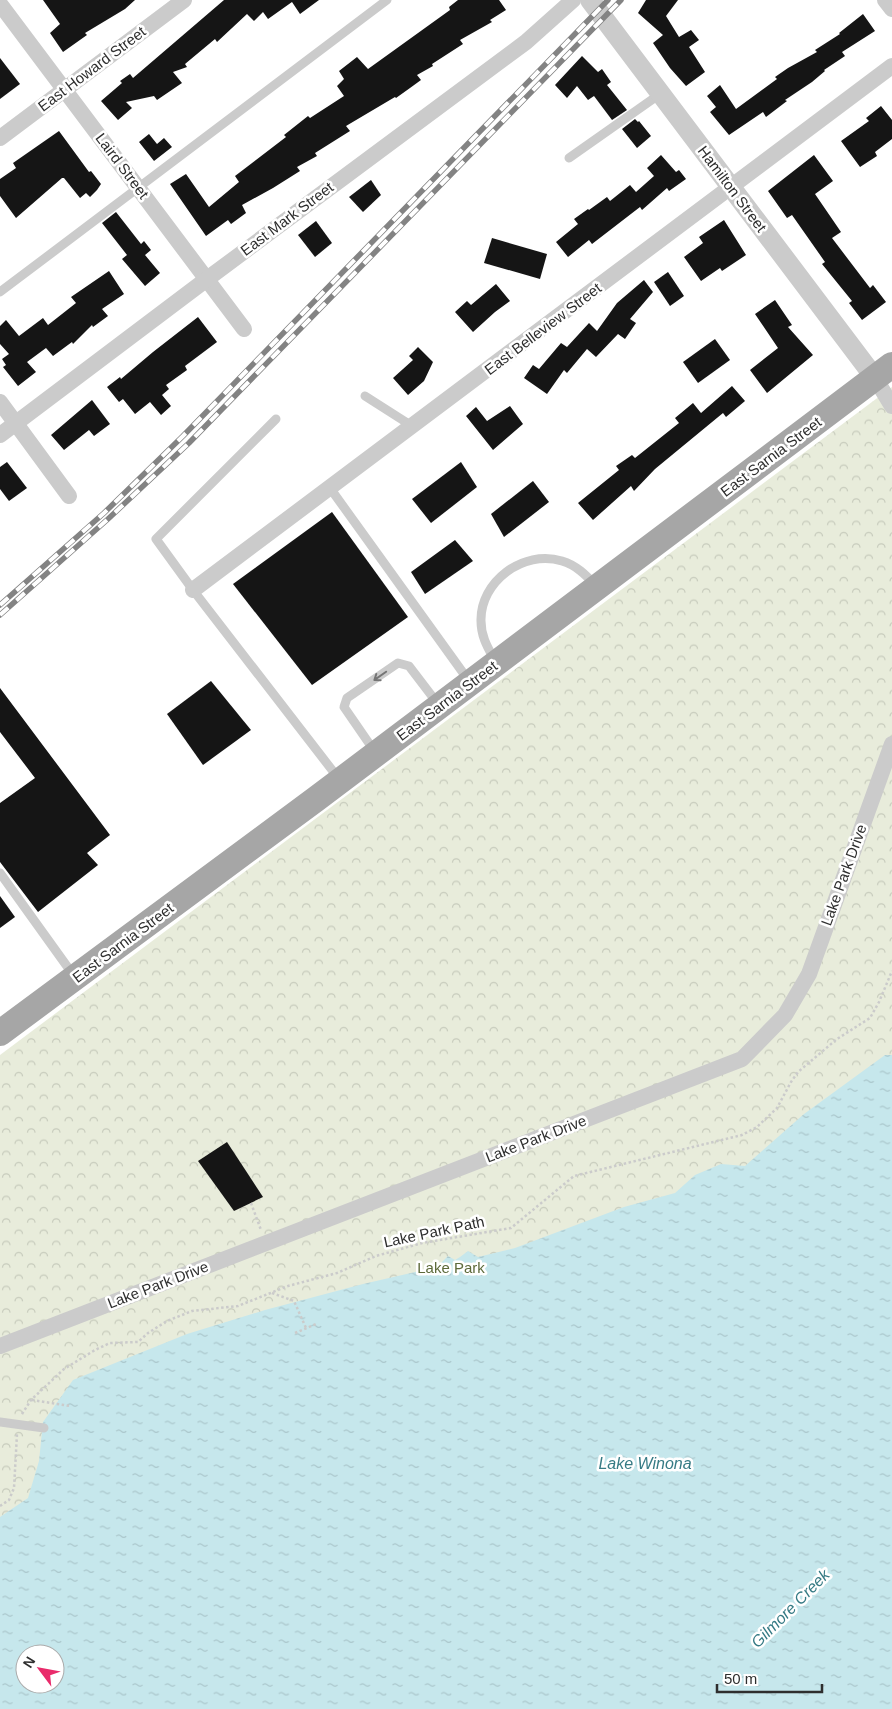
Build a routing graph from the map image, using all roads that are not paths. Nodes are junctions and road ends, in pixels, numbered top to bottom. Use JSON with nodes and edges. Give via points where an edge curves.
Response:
{"nodes":[{"id":1,"x":184,"y":0,"type":"edge"},
{"id":2,"x":387,"y":0,"type":"edge"},
{"id":3,"x":573,"y":0,"type":"edge"},
{"id":4,"x":590,"y":0,"type":"edge"},
{"id":5,"x":885,"y":0,"type":"edge"},
{"id":6,"x":0,"y":4,"type":"edge"},
{"id":7,"x":892,"y":9,"type":"edge"},
{"id":8,"x":892,"y":66,"type":"edge"},
{"id":9,"x":64,"y":90,"type":"junction"},
{"id":10,"x":660,"y":94,"type":"junction"},
{"id":11,"x":0,"y":138,"type":"edge"},
{"id":12,"x":569,"y":158,"type":"dead end"},
{"id":13,"x":138,"y":187,"type":"junction"},
{"id":14,"x":731,"y":188,"type":"junction"},
{"id":15,"x":207,"y":279,"type":"junction"},
{"id":16,"x":0,"y":292,"type":"edge"},
{"id":17,"x":244,"y":329,"type":"dead end"},
{"id":18,"x":883,"y":372,"type":"edge"},
{"id":19,"x":365,"y":396,"type":"dead end"},
{"id":20,"x":0,"y":402,"type":"edge"},
{"id":21,"x":892,"y":406,"type":"edge"},
{"id":22,"x":276,"y":419,"type":"dead end"},
{"id":23,"x":16,"y":423,"type":"junction"},
{"id":24,"x":412,"y":426,"type":"junction"},
{"id":25,"x":0,"y":435,"type":"edge"},
{"id":26,"x":330,"y":488,"type":"junction"},
{"id":27,"x":69,"y":496,"type":"dead end"},
{"id":28,"x":598,"y":588,"type":"junction"},
{"id":29,"x":193,"y":590,"type":"junction"},
{"id":30,"x":497,"y":663,"type":"junction"},
{"id":31,"x":471,"y":683,"type":"junction"},
{"id":32,"x":440,"y":706,"type":"junction"},
{"id":33,"x":892,"y":744,"type":"edge"},
{"id":34,"x":376,"y":754,"type":"junction"},
{"id":35,"x":340,"y":781,"type":"junction"},
{"id":36,"x":0,"y":873,"type":"edge"},
{"id":37,"x":76,"y":978,"type":"junction"},
{"id":38,"x":0,"y":1033,"type":"edge"},
{"id":39,"x":0,"y":1346,"type":"edge"},
{"id":40,"x":0,"y":1422,"type":"edge"},
{"id":41,"x":44,"y":1428,"type":"dead end"}],
"edges":[{"from":1,"to":9,"type":"street","name":"East Howard Street"},
{"from":2,"to":13,"type":"lane"},
{"from":3,"to":15,"type":"street","name":"East Mark Street","via":[[526,42]]},
{"from":4,"to":10,"type":"street","name":"Hamilton Street"},
{"from":5,"to":7,"type":"street"},
{"from":6,"to":9,"type":"street","name":"Laird Street"},
{"from":8,"to":14,"type":"street","name":"East Belleview Street"},
{"from":9,"to":11,"type":"street","name":"East Howard Street"},
{"from":9,"to":13,"type":"street","name":"Laird Street"},
{"from":10,"to":12,"type":"lane"},
{"from":10,"to":14,"type":"street","name":"Hamilton Street"},
{"from":13,"to":15,"type":"street","name":"Laird Street"},
{"from":13,"to":16,"type":"lane"},
{"from":14,"to":18,"type":"street","name":"Hamilton Street"},
{"from":14,"to":24,"type":"street","name":"East Belleview Street"},
{"from":15,"to":17,"type":"street","name":"Laird Street"},
{"from":15,"to":23,"type":"street","name":"East Mark Street"},
{"from":18,"to":21,"type":"street"},
{"from":18,"to":28,"type":"main road","name":"East Sarnia Street"},
{"from":19,"to":24,"type":"lane"},
{"from":20,"to":23,"type":"street"},
{"from":22,"to":29,"type":"lane","via":[[156,539]]},
{"from":23,"to":25,"type":"street","name":"East Mark Street"},
{"from":23,"to":27,"type":"street"},
{"from":24,"to":26,"type":"street","name":"East Belleview Street"},
{"from":26,"to":29,"type":"street","name":"East Belleview Street"},
{"from":26,"to":31,"type":"lane"},
{"from":28,"to":30,"type":"main road","name":"East Sarnia Street"},
{"from":28,"to":30,"type":"lane","via":[[582,571],[561,560],[538,558],[516,565],[498,579],[485,598],[481,621],[485,644]]},
{"from":29,"to":35,"type":"lane"},
{"from":30,"to":31,"type":"main road","name":"East Sarnia Street"},
{"from":31,"to":32,"type":"main road","name":"East Sarnia Street"},
{"from":32,"to":34,"type":"main road","name":"East Sarnia Street"},
{"from":32,"to":34,"type":"lane","one_way":true,"via":[[409,666],[398,663],[347,698],[344,707]]},
{"from":33,"to":39,"type":"street","name":"Lake Park Drive","via":[[809,974],[785,1015],[742,1059]]},
{"from":34,"to":35,"type":"main road","name":"East Sarnia Street"},
{"from":35,"to":37,"type":"main road","name":"East Sarnia Street"},
{"from":36,"to":37,"type":"lane"},
{"from":37,"to":38,"type":"main road","name":"East Sarnia Street"},
{"from":40,"to":41,"type":"lane"}]}
